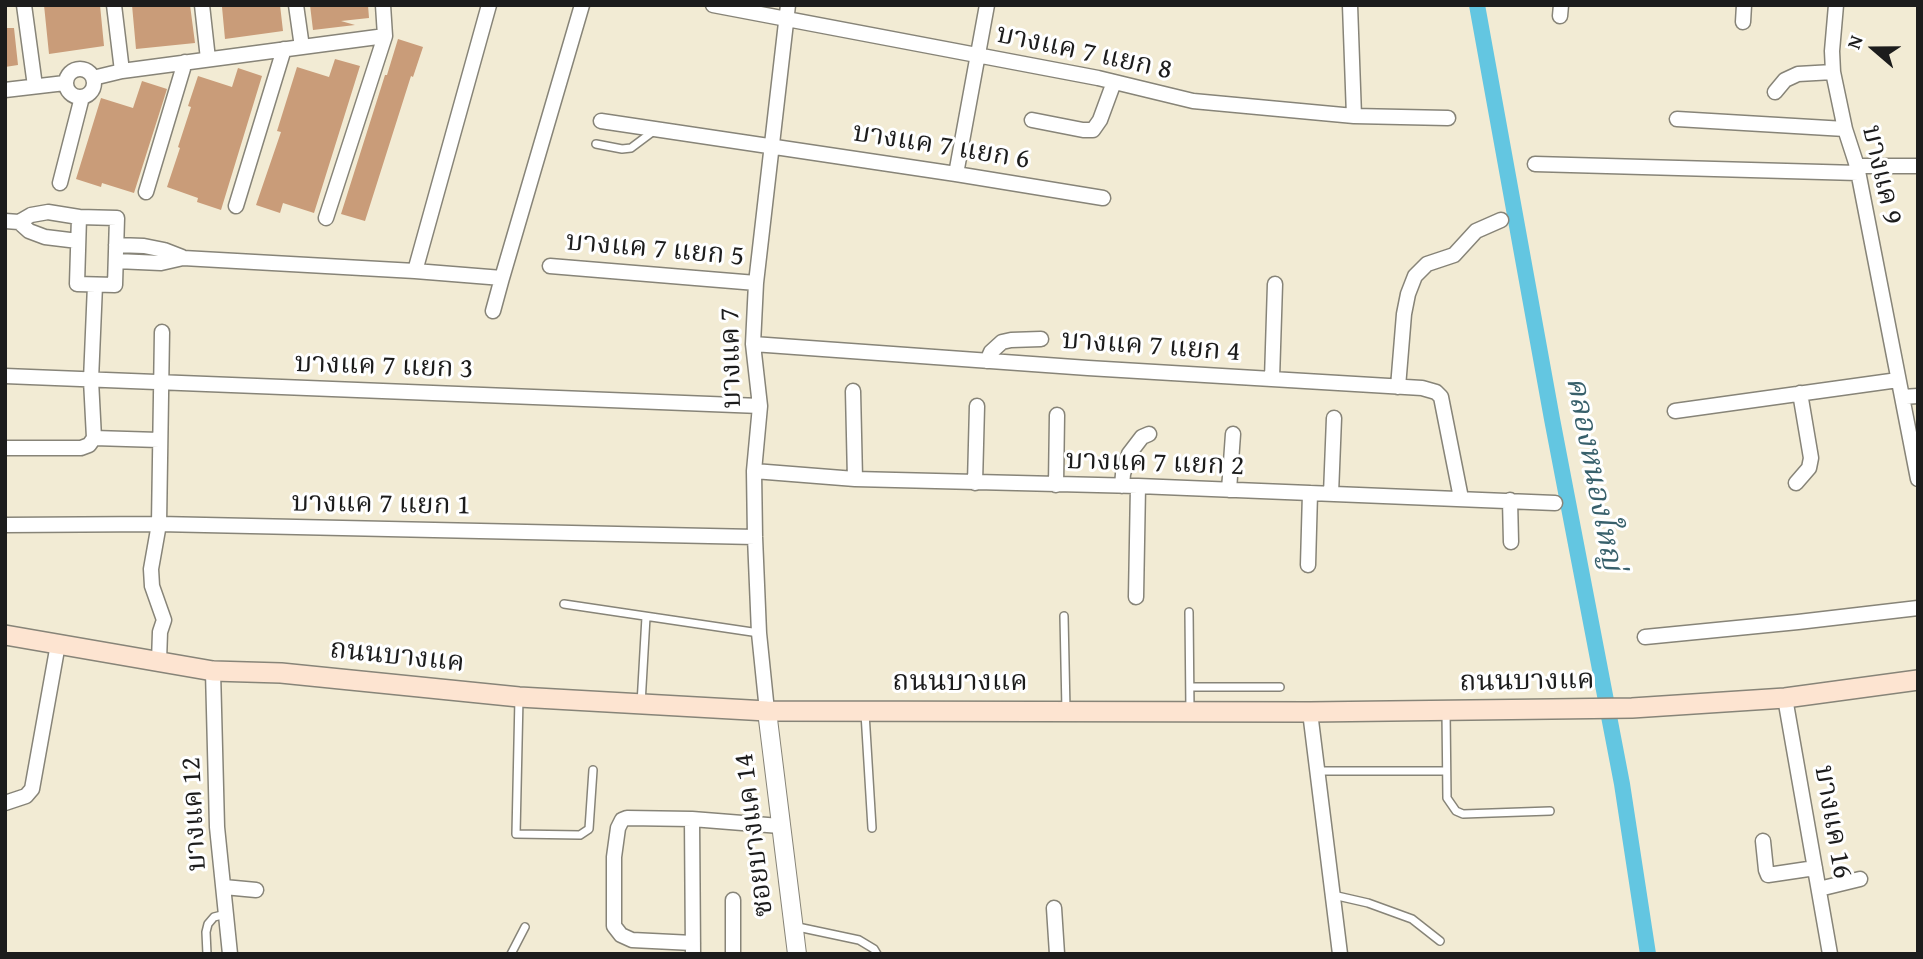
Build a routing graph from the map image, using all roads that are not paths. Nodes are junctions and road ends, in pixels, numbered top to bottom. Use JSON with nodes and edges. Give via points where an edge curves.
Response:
{"nodes":[{"id":1,"x":24,"y":5,"type":"edge"},
{"id":2,"x":114,"y":5,"type":"edge"},
{"id":3,"x":202,"y":5,"type":"edge"},
{"id":4,"x":296,"y":5,"type":"edge"},
{"id":5,"x":383,"y":5,"type":"edge"},
{"id":6,"x":489,"y":5,"type":"edge"},
{"id":7,"x":582,"y":5,"type":"edge"},
{"id":8,"x":713,"y":5,"type":"edge"},
{"id":9,"x":987,"y":5,"type":"edge"},
{"id":10,"x":1350,"y":5,"type":"edge"},
{"id":11,"x":1744,"y":5,"type":"edge"},
{"id":12,"x":1836,"y":5,"type":"edge"},
{"id":13,"x":787,"y":13,"type":"edge"},
{"id":14,"x":1743,"y":22,"type":"dead end"},
{"id":15,"x":385,"y":36,"type":"junction"},
{"id":16,"x":302,"y":47,"type":"junction"},
{"id":17,"x":284,"y":49,"type":"junction"},
{"id":18,"x":979,"y":55,"type":"junction"},
{"id":19,"x":208,"y":59,"type":"junction"},
{"id":20,"x":185,"y":62,"type":"junction"},
{"id":21,"x":121,"y":71,"type":"junction"},
{"id":22,"x":1833,"y":72,"type":"junction"},
{"id":23,"x":93,"y":78,"type":"junction"},
{"id":24,"x":1114,"y":82,"type":"junction"},
{"id":25,"x":65,"y":83,"type":"junction"},
{"id":26,"x":35,"y":86,"type":"junction"},
{"id":27,"x":5,"y":90,"type":"edge"},
{"id":28,"x":1775,"y":92,"type":"dead end"},
{"id":29,"x":82,"y":97,"type":"junction"},
{"id":30,"x":1354,"y":116,"type":"junction"},
{"id":31,"x":1448,"y":118,"type":"dead end"},
{"id":32,"x":1677,"y":119,"type":"dead end"},
{"id":33,"x":1032,"y":120,"type":"dead end"},
{"id":34,"x":601,"y":121,"type":"dead end"},
{"id":35,"x":655,"y":129,"type":"junction"},
{"id":36,"x":1845,"y":129,"type":"junction"},
{"id":37,"x":596,"y":144,"type":"dead end"},
{"id":38,"x":771,"y":146,"type":"junction"},
{"id":39,"x":1535,"y":164,"type":"dead end"},
{"id":40,"x":1918,"y":166,"type":"edge"},
{"id":41,"x":1858,"y":169,"type":"junction"},
{"id":42,"x":956,"y":174,"type":"junction"},
{"id":43,"x":60,"y":183,"type":"dead end"},
{"id":44,"x":146,"y":192,"type":"dead end"},
{"id":45,"x":1103,"y":198,"type":"dead end"},
{"id":46,"x":236,"y":206,"type":"dead end"},
{"id":47,"x":79,"y":217,"type":"junction"},
{"id":48,"x":327,"y":218,"type":"dead end"},
{"id":49,"x":1501,"y":220,"type":"dead end"},
{"id":50,"x":12,"y":221,"type":"edge"},
{"id":51,"x":78,"y":241,"type":"junction"},
{"id":52,"x":116,"y":245,"type":"junction"},
{"id":53,"x":183,"y":258,"type":"junction"},
{"id":54,"x":116,"y":261,"type":"junction"},
{"id":55,"x":550,"y":266,"type":"dead end"},
{"id":56,"x":415,"y":271,"type":"junction"},
{"id":57,"x":502,"y":278,"type":"junction"},
{"id":58,"x":756,"y":283,"type":"junction"},
{"id":59,"x":1275,"y":284,"type":"dead end"},
{"id":60,"x":95,"y":285,"type":"junction"},
{"id":61,"x":493,"y":311,"type":"dead end"},
{"id":62,"x":162,"y":332,"type":"dead end"},
{"id":63,"x":1041,"y":339,"type":"dead end"},
{"id":64,"x":753,"y":344,"type":"junction"},
{"id":65,"x":987,"y":361,"type":"junction"},
{"id":66,"x":5,"y":376,"type":"edge"},
{"id":67,"x":1272,"y":379,"type":"junction"},
{"id":68,"x":91,"y":380,"type":"junction"},
{"id":69,"x":1898,"y":380,"type":"junction"},
{"id":70,"x":160,"y":383,"type":"junction"},
{"id":71,"x":1398,"y":387,"type":"junction"},
{"id":72,"x":853,"y":391,"type":"dead end"},
{"id":73,"x":1800,"y":393,"type":"junction"},
{"id":74,"x":1918,"y":396,"type":"edge"},
{"id":75,"x":1902,"y":397,"type":"junction"},
{"id":76,"x":760,"y":406,"type":"junction"},
{"id":77,"x":977,"y":406,"type":"dead end"},
{"id":78,"x":1675,"y":411,"type":"dead end"},
{"id":79,"x":1057,"y":415,"type":"dead end"},
{"id":80,"x":1334,"y":418,"type":"dead end"},
{"id":81,"x":1149,"y":434,"type":"dead end"},
{"id":82,"x":1233,"y":434,"type":"dead end"},
{"id":83,"x":94,"y":438,"type":"junction"},
{"id":84,"x":159,"y":440,"type":"junction"},
{"id":85,"x":5,"y":448,"type":"edge"},
{"id":86,"x":754,"y":471,"type":"junction"},
{"id":87,"x":855,"y":479,"type":"junction"},
{"id":88,"x":1918,"y":479,"type":"edge"},
{"id":89,"x":1796,"y":482,"type":"dead end"},
{"id":90,"x":975,"y":483,"type":"junction"},
{"id":91,"x":1056,"y":485,"type":"junction"},
{"id":92,"x":1122,"y":486,"type":"junction"},
{"id":93,"x":1138,"y":486,"type":"junction"},
{"id":94,"x":1229,"y":491,"type":"junction"},
{"id":95,"x":1310,"y":493,"type":"junction"},
{"id":96,"x":1331,"y":494,"type":"junction"},
{"id":97,"x":1461,"y":498,"type":"junction"},
{"id":98,"x":1510,"y":500,"type":"junction"},
{"id":99,"x":1555,"y":503,"type":"dead end"},
{"id":100,"x":159,"y":524,"type":"junction"},
{"id":101,"x":5,"y":526,"type":"edge"},
{"id":102,"x":755,"y":537,"type":"junction"},
{"id":103,"x":1511,"y":542,"type":"dead end"},
{"id":104,"x":1308,"y":565,"type":"dead end"},
{"id":105,"x":1136,"y":597,"type":"dead end"},
{"id":106,"x":564,"y":604,"type":"dead end"},
{"id":107,"x":1918,"y":608,"type":"edge"},
{"id":108,"x":1189,"y":612,"type":"dead end"},
{"id":109,"x":1064,"y":616,"type":"dead end"},
{"id":110,"x":646,"y":617,"type":"junction"},
{"id":111,"x":760,"y":633,"type":"junction"},
{"id":112,"x":5,"y":635,"type":"edge"},
{"id":113,"x":1645,"y":637,"type":"dead end"},
{"id":114,"x":58,"y":644,"type":"junction"},
{"id":115,"x":159,"y":660,"type":"junction"},
{"id":116,"x":213,"y":671,"type":"junction"},
{"id":117,"x":1918,"y":680,"type":"edge"},
{"id":118,"x":1190,"y":687,"type":"junction"},
{"id":119,"x":1280,"y":687,"type":"dead end"},
{"id":120,"x":519,"y":697,"type":"junction"},
{"id":121,"x":1785,"y":698,"type":"junction"},
{"id":122,"x":641,"y":705,"type":"junction"},
{"id":123,"x":767,"y":711,"type":"junction"},
{"id":124,"x":865,"y":711,"type":"junction"},
{"id":125,"x":1066,"y":711,"type":"junction"},
{"id":126,"x":1190,"y":711,"type":"junction"},
{"id":127,"x":1446,"y":711,"type":"junction"},
{"id":128,"x":1310,"y":712,"type":"junction"},
{"id":129,"x":593,"y":770,"type":"dead end"},
{"id":130,"x":1318,"y":771,"type":"junction"},
{"id":131,"x":1446,"y":771,"type":"junction"},
{"id":132,"x":5,"y":803,"type":"edge"},
{"id":133,"x":1550,"y":811,"type":"dead end"},
{"id":134,"x":692,"y":819,"type":"junction"},
{"id":135,"x":780,"y":826,"type":"junction"},
{"id":136,"x":872,"y":828,"type":"dead end"},
{"id":137,"x":1763,"y":841,"type":"dead end"},
{"id":138,"x":1815,"y":868,"type":"junction"},
{"id":139,"x":1860,"y":879,"type":"dead end"},
{"id":140,"x":223,"y":887,"type":"junction"},
{"id":141,"x":1819,"y":889,"type":"junction"},
{"id":142,"x":256,"y":890,"type":"dead end"},
{"id":143,"x":1333,"y":895,"type":"junction"},
{"id":144,"x":733,"y":900,"type":"dead end"},
{"id":145,"x":1054,"y":908,"type":"dead end"},
{"id":146,"x":226,"y":914,"type":"junction"},
{"id":147,"x":792,"y":926,"type":"junction"},
{"id":148,"x":525,"y":927,"type":"dead end"},
{"id":149,"x":1440,"y":941,"type":"dead end"},
{"id":150,"x":693,"y":948,"type":"edge"},
{"id":151,"x":207,"y":954,"type":"edge"},
{"id":152,"x":230,"y":954,"type":"edge"},
{"id":153,"x":511,"y":954,"type":"edge"},
{"id":154,"x":733,"y":954,"type":"edge"},
{"id":155,"x":797,"y":954,"type":"edge"},
{"id":156,"x":877,"y":954,"type":"edge"},
{"id":157,"x":1057,"y":954,"type":"edge"},
{"id":158,"x":1340,"y":954,"type":"edge"},
{"id":159,"x":1830,"y":954,"type":"edge"}],
"edges":[{"from":1,"to":26,"type":"street"},
{"from":2,"to":21,"type":"street"},
{"from":3,"to":19,"type":"street"},
{"from":4,"to":16,"type":"street"},
{"from":5,"to":15,"type":"street"},
{"from":6,"to":56,"type":"street"},
{"from":7,"to":57,"type":"street"},
{"from":8,"to":13,"type":"street","name":"บางแค 7 แยก 8"},
{"from":9,"to":18,"type":"street"},
{"from":10,"to":30,"type":"street"},
{"from":11,"to":14,"type":"street"},
{"from":12,"to":22,"type":"street","name":"บางแค 9"},
{"from":13,"to":18,"type":"street","name":"บางแค 7 แยก 8"},
{"from":13,"to":38,"type":"street","name":"บางแค 7"},
{"from":15,"to":16,"type":"street"},
{"from":15,"to":48,"type":"street"},
{"from":16,"to":17,"type":"street"},
{"from":17,"to":19,"type":"street"},
{"from":17,"to":46,"type":"street"},
{"from":18,"to":24,"type":"street","name":"บางแค 7 แยก 8"},
{"from":18,"to":42,"type":"street"},
{"from":19,"to":20,"type":"street"},
{"from":20,"to":21,"type":"street"},
{"from":20,"to":44,"type":"street"},
{"from":21,"to":23,"type":"street"},
{"from":22,"to":28,"type":"street","via":[[1798,74]]},
{"from":22,"to":36,"type":"street","name":"บางแค 9"},
{"from":23,"to":25,"type":"street","via":[[79,68],[71,71]]},
{"from":23,"to":29,"type":"street","via":[[91,92]]},
{"from":24,"to":30,"type":"street","name":"บางแค 7 แยก 8","via":[[1192,101]]},
{"from":24,"to":33,"type":"street","via":[[1093,130]]},
{"from":25,"to":26,"type":"street"},
{"from":25,"to":29,"type":"street","via":[[69,92]]},
{"from":26,"to":27,"type":"street"},
{"from":29,"to":43,"type":"street"},
{"from":30,"to":31,"type":"street","name":"บางแค 7 แยก 8"},
{"from":32,"to":36,"type":"street"},
{"from":34,"to":35,"type":"street","name":"บางแค 7 แยก 6"},
{"from":35,"to":37,"type":"lane","via":[[631,148]]},
{"from":35,"to":38,"type":"street","name":"บางแค 7 แยก 6"},
{"from":36,"to":41,"type":"street","name":"บางแค 9"},
{"from":38,"to":42,"type":"street","name":"บางแค 7 แยก 6"},
{"from":38,"to":58,"type":"street","name":"บางแค 7"},
{"from":39,"to":41,"type":"street"},
{"from":40,"to":41,"type":"street"},
{"from":41,"to":69,"type":"street","name":"บางแค 9"},
{"from":42,"to":45,"type":"street","name":"บางแค 7 แยก 6"},
{"from":47,"to":50,"type":"street","via":[[48,212]]},
{"from":47,"to":51,"type":"street"},
{"from":47,"to":52,"type":"street","via":[[117,218]]},
{"from":49,"to":71,"type":"street","via":[[1476,231],[1454,255],[1427,264],[1415,276],[1404,314]]},
{"from":50,"to":51,"type":"street","via":[[45,237]]},
{"from":51,"to":60,"type":"street","via":[[77,284]]},
{"from":52,"to":53,"type":"street","via":[[144,246]]},
{"from":52,"to":54,"type":"street"},
{"from":53,"to":54,"type":"street"},
{"from":53,"to":56,"type":"street"},
{"from":54,"to":60,"type":"street","via":[[115,285]]},
{"from":55,"to":58,"type":"street","name":"บางแค 7 แยก 5"},
{"from":56,"to":57,"type":"street"},
{"from":57,"to":61,"type":"street"},
{"from":58,"to":64,"type":"street","name":"บางแค 7"},
{"from":59,"to":67,"type":"street"},
{"from":60,"to":68,"type":"street"},
{"from":62,"to":70,"type":"street"},
{"from":63,"to":65,"type":"street","via":[[1002,342]]},
{"from":64,"to":65,"type":"street","name":"บางแค 7 แยก 4"},
{"from":64,"to":76,"type":"street","name":"บางแค 7"},
{"from":65,"to":67,"type":"street","name":"บางแค 7 แยก 4"},
{"from":66,"to":68,"type":"street","name":"บางแค 7 แยก 3"},
{"from":67,"to":71,"type":"street","name":"บางแค 7 แยก 4"},
{"from":68,"to":70,"type":"street","name":"บางแค 7 แยก 3"},
{"from":68,"to":83,"type":"street"},
{"from":69,"to":73,"type":"street"},
{"from":69,"to":75,"type":"street","name":"บางแค 9"},
{"from":70,"to":76,"type":"street","name":"บางแค 7 แยก 3"},
{"from":70,"to":84,"type":"street"},
{"from":71,"to":97,"type":"street","name":"บางแค 7 แยก 4","via":[[1428,390],[1441,397]]},
{"from":72,"to":87,"type":"street"},
{"from":73,"to":78,"type":"street"},
{"from":73,"to":89,"type":"street","via":[[1811,458],[1809,468]]},
{"from":74,"to":75,"type":"street"},
{"from":75,"to":88,"type":"street","name":"บางแค 9"},
{"from":76,"to":86,"type":"street","name":"บางแค 7"},
{"from":77,"to":90,"type":"street"},
{"from":79,"to":91,"type":"street"},
{"from":80,"to":96,"type":"street"},
{"from":81,"to":92,"type":"street","via":[[1129,454]]},
{"from":82,"to":94,"type":"street"},
{"from":83,"to":84,"type":"street"},
{"from":83,"to":85,"type":"street","via":[[81,448]]},
{"from":84,"to":100,"type":"street"},
{"from":86,"to":87,"type":"street","name":"บางแค 7 แยก 2"},
{"from":86,"to":102,"type":"street","name":"บางแค 7"},
{"from":87,"to":90,"type":"street","name":"บางแค 7 แยก 2"},
{"from":90,"to":91,"type":"street","name":"บางแค 7 แยก 2"},
{"from":91,"to":92,"type":"street","name":"บางแค 7 แยก 2"},
{"from":92,"to":93,"type":"street","name":"บางแค 7 แยก 2"},
{"from":93,"to":94,"type":"street","name":"บางแค 7 แยก 2"},
{"from":93,"to":105,"type":"street"},
{"from":94,"to":95,"type":"street","name":"บางแค 7 แยก 2"},
{"from":95,"to":96,"type":"street","name":"บางแค 7 แยก 2"},
{"from":95,"to":104,"type":"street"},
{"from":96,"to":97,"type":"street","name":"บางแค 7 แยก 2"},
{"from":97,"to":98,"type":"street","name":"บางแค 7 แยก 2"},
{"from":98,"to":99,"type":"street","name":"บางแค 7 แยก 2"},
{"from":98,"to":103,"type":"street"},
{"from":100,"to":101,"type":"street","name":"บางแค 7 แยก 1"},
{"from":100,"to":102,"type":"street","name":"บางแค 7 แยก 1"},
{"from":100,"to":115,"type":"street","via":[[151,569],[164,620]]},
{"from":102,"to":111,"type":"street","name":"บางแค 7"},
{"from":106,"to":110,"type":"lane"},
{"from":107,"to":113,"type":"street"},
{"from":108,"to":118,"type":"lane"},
{"from":109,"to":125,"type":"lane"},
{"from":110,"to":111,"type":"lane"},
{"from":110,"to":122,"type":"lane"},
{"from":111,"to":123,"type":"street","name":"บางแค 7"},
{"from":112,"to":114,"type":"main road","name":"ถนนบางแค"},
{"from":114,"to":115,"type":"main road","name":"ถนนบางแค"},
{"from":114,"to":132,"type":"street","via":[[32,789]]},
{"from":115,"to":116,"type":"main road","name":"ถนนบางแค"},
{"from":116,"to":120,"type":"main road","name":"ถนนบางแค","via":[[281,673]]},
{"from":116,"to":140,"type":"street","name":"บางแค 12"},
{"from":117,"to":121,"type":"main road","name":"ถนนบางแค"},
{"from":118,"to":119,"type":"lane"},
{"from":118,"to":126,"type":"lane"},
{"from":120,"to":122,"type":"main road","name":"ถนนบางแค"},
{"from":120,"to":129,"type":"lane","via":[[516,834],[580,835],[589,829]]},
{"from":121,"to":127,"type":"main road","name":"ถนนบางแค","via":[[1632,708]]},
{"from":121,"to":138,"type":"street","name":"บางแค 16"},
{"from":122,"to":123,"type":"main road","name":"ถนนบางแค"},
{"from":123,"to":124,"type":"main road","name":"ถนนบางแค"},
{"from":123,"to":135,"type":"street","name":"ซอยบางแค 14"},
{"from":124,"to":125,"type":"main road","name":"ถนนบางแค"},
{"from":124,"to":136,"type":"lane"},
{"from":125,"to":126,"type":"main road","name":"ถนนบางแค"},
{"from":126,"to":128,"type":"main road","name":"ถนนบางแค"},
{"from":127,"to":128,"type":"main road","name":"ถนนบางแค"},
{"from":127,"to":131,"type":"lane"},
{"from":128,"to":130,"type":"street"},
{"from":130,"to":131,"type":"lane"},
{"from":130,"to":143,"type":"street"},
{"from":131,"to":133,"type":"lane","via":[[1447,798],[1463,814]]},
{"from":134,"to":135,"type":"street"},
{"from":134,"to":150,"type":"street"},
{"from":134,"to":150,"type":"street","via":[[622,820],[614,857],[614,926],[632,940]]},
{"from":135,"to":147,"type":"street","name":"ซอยบางแค 14"},
{"from":137,"to":138,"type":"street","via":[[1768,875]]},
{"from":138,"to":141,"type":"street","name":"บางแค 16"},
{"from":139,"to":141,"type":"street"},
{"from":140,"to":142,"type":"street"},
{"from":140,"to":146,"type":"street","name":"บางแค 12"},
{"from":141,"to":159,"type":"street","name":"บางแค 16"},
{"from":143,"to":149,"type":"lane","via":[[1412,919]]},
{"from":143,"to":158,"type":"street"},
{"from":144,"to":154,"type":"street"},
{"from":145,"to":157,"type":"street"},
{"from":146,"to":151,"type":"lane","via":[[208,924]]},
{"from":146,"to":152,"type":"street","name":"บางแค 12"},
{"from":147,"to":155,"type":"street","name":"ซอยบางแค 14"},
{"from":147,"to":156,"type":"lane","via":[[859,940]]},
{"from":148,"to":153,"type":"lane"}]}
